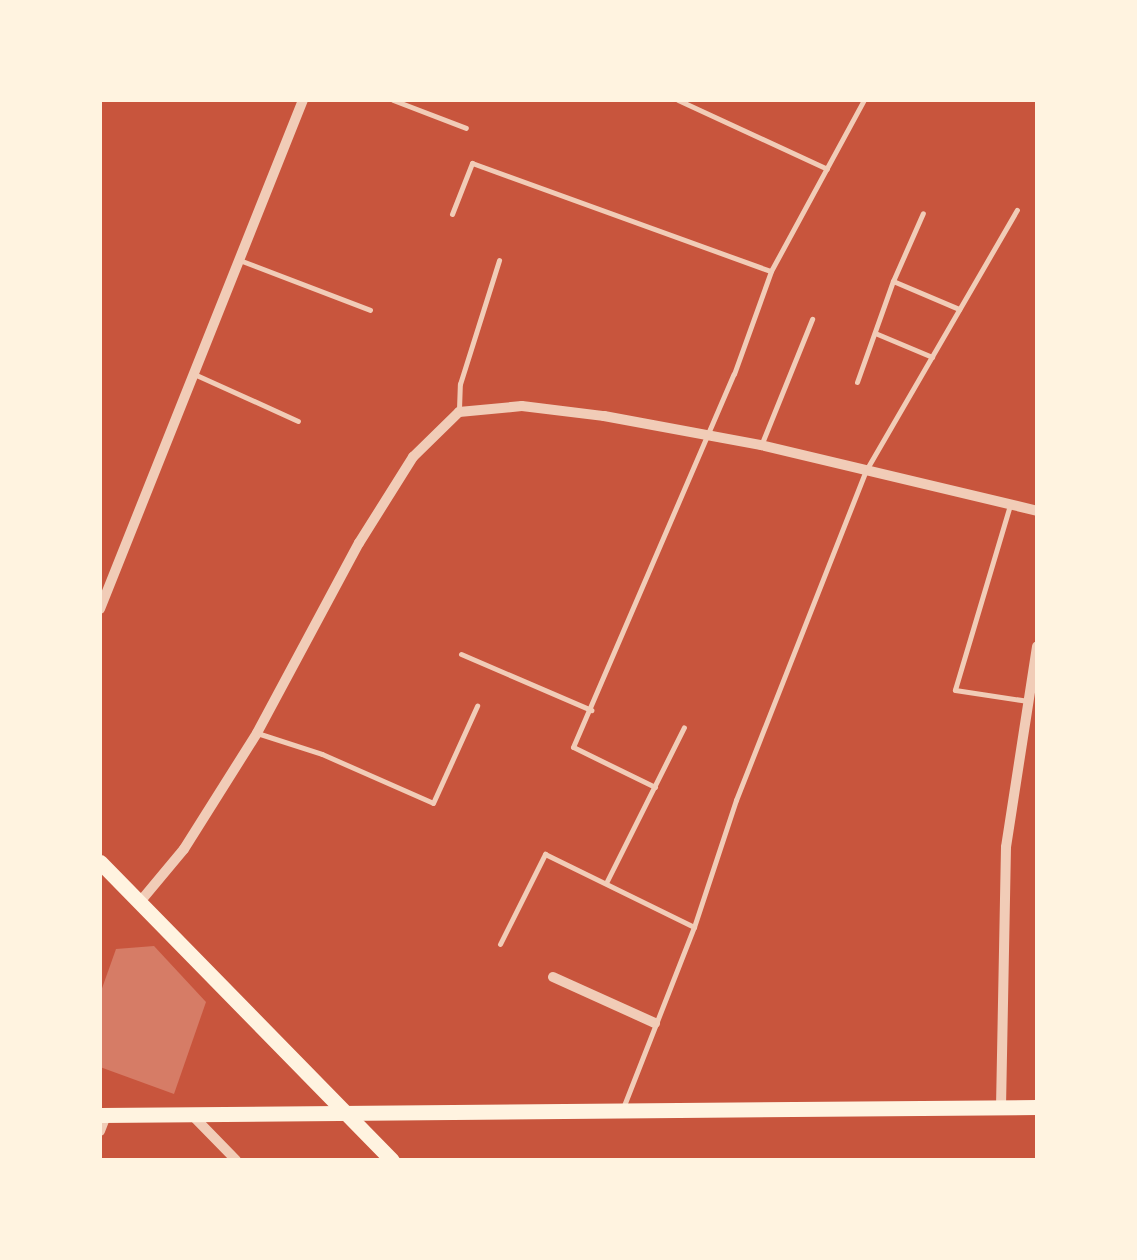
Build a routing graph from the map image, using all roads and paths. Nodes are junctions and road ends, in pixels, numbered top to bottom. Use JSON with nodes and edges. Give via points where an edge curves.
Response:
{"nodes":[{"id":1,"x":303,"y":100,"type":"edge"},
{"id":2,"x":393,"y":100,"type":"edge"},
{"id":3,"x":678,"y":100,"type":"edge"},
{"id":4,"x":864,"y":100,"type":"edge"},
{"id":5,"x":466,"y":128,"type":"dead end"},
{"id":6,"x":827,"y":168,"type":"junction"},
{"id":7,"x":1017,"y":210,"type":"dead end"},
{"id":8,"x":452,"y":214,"type":"dead end"},
{"id":9,"x":923,"y":214,"type":"dead end"},
{"id":10,"x":239,"y":260,"type":"junction"},
{"id":11,"x":499,"y":260,"type":"dead end"},
{"id":12,"x":771,"y":272,"type":"junction"},
{"id":13,"x":893,"y":281,"type":"junction"},
{"id":14,"x":960,"y":309,"type":"junction"},
{"id":15,"x":370,"y":310,"type":"dead end"},
{"id":16,"x":812,"y":319,"type":"dead end"},
{"id":17,"x":875,"y":333,"type":"junction"},
{"id":18,"x":932,"y":357,"type":"junction"},
{"id":19,"x":194,"y":374,"type":"junction"},
{"id":20,"x":857,"y":382,"type":"dead end"},
{"id":21,"x":459,"y":412,"type":"junction"},
{"id":22,"x":298,"y":421,"type":"dead end"},
{"id":23,"x":707,"y":436,"type":"junction"},
{"id":24,"x":761,"y":445,"type":"junction"},
{"id":25,"x":865,"y":472,"type":"junction"},
{"id":26,"x":1010,"y":504,"type":"junction"},
{"id":27,"x":1037,"y":511,"type":"edge"},
{"id":28,"x":100,"y":609,"type":"edge"},
{"id":29,"x":1037,"y":646,"type":"edge"},
{"id":30,"x":460,"y":654,"type":"dead end"},
{"id":31,"x":1034,"y":678,"type":"edge"},
{"id":32,"x":1028,"y":701,"type":"junction"},
{"id":33,"x":476,"y":706,"type":"dead end"},
{"id":34,"x":591,"y":710,"type":"junction"},
{"id":35,"x":684,"y":728,"type":"dead end"},
{"id":36,"x":257,"y":733,"type":"junction"},
{"id":37,"x":655,"y":788,"type":"junction"},
{"id":38,"x":100,"y":862,"type":"edge"},
{"id":39,"x":606,"y":883,"type":"junction"},
{"id":40,"x":139,"y":903,"type":"junction"},
{"id":41,"x":694,"y":927,"type":"junction"},
{"id":42,"x":500,"y":944,"type":"dead end"},
{"id":43,"x":553,"y":977,"type":"dead end"},
{"id":44,"x":655,"y":1023,"type":"junction"},
{"id":45,"x":1001,"y":1107,"type":"junction"},
{"id":46,"x":1037,"y":1107,"type":"edge"},
{"id":47,"x":622,"y":1110,"type":"junction"},
{"id":48,"x":348,"y":1112,"type":"junction"},
{"id":49,"x":193,"y":1116,"type":"junction"},
{"id":50,"x":102,"y":1120,"type":"edge"},
{"id":51,"x":236,"y":1160,"type":"edge"},
{"id":52,"x":392,"y":1160,"type":"edge"}],
"edges":[{"from":1,"to":10,"type":"street"},
{"from":2,"to":5,"type":"lane"},
{"from":3,"to":6,"type":"lane"},
{"from":4,"to":6,"type":"lane"},
{"from":6,"to":12,"type":"lane"},
{"from":7,"to":14,"type":"lane"},
{"from":8,"to":12,"type":"lane","via":[[472,163]]},
{"from":9,"to":13,"type":"lane"},
{"from":10,"to":15,"type":"lane"},
{"from":10,"to":19,"type":"street"},
{"from":11,"to":21,"type":"lane","via":[[460,384]]},
{"from":12,"to":23,"type":"lane"},
{"from":13,"to":14,"type":"lane"},
{"from":13,"to":17,"type":"lane"},
{"from":14,"to":18,"type":"lane"},
{"from":16,"to":24,"type":"lane"},
{"from":17,"to":18,"type":"lane"},
{"from":17,"to":20,"type":"lane"},
{"from":18,"to":25,"type":"lane"},
{"from":19,"to":22,"type":"lane"},
{"from":19,"to":28,"type":"street"},
{"from":21,"to":23,"type":"street","via":[[522,406]]},
{"from":21,"to":36,"type":"street","via":[[413,457]]},
{"from":23,"to":24,"type":"street"},
{"from":23,"to":34,"type":"lane"},
{"from":24,"to":25,"type":"street"},
{"from":25,"to":26,"type":"street"},
{"from":25,"to":41,"type":"lane","via":[[736,800]]},
{"from":26,"to":27,"type":"street"},
{"from":26,"to":32,"type":"lane","via":[[955,690]]},
{"from":29,"to":31,"type":"street"},
{"from":30,"to":34,"type":"lane"},
{"from":31,"to":32,"type":"street"},
{"from":32,"to":45,"type":"street","via":[[1006,848]]},
{"from":33,"to":36,"type":"lane","via":[[433,803]]},
{"from":34,"to":37,"type":"lane","via":[[573,747]]},
{"from":35,"to":37,"type":"lane"},
{"from":36,"to":40,"type":"street","via":[[184,849]]},
{"from":37,"to":39,"type":"lane"},
{"from":38,"to":40,"type":"main road"},
{"from":39,"to":41,"type":"lane"},
{"from":39,"to":42,"type":"lane","via":[[546,854]]},
{"from":40,"to":48,"type":"main road"},
{"from":41,"to":44,"type":"lane"},
{"from":43,"to":44,"type":"street"},
{"from":44,"to":47,"type":"lane"},
{"from":45,"to":46,"type":"main road"},
{"from":45,"to":47,"type":"main road"},
{"from":47,"to":48,"type":"main road"},
{"from":48,"to":49,"type":"main road"},
{"from":48,"to":52,"type":"main road"},
{"from":49,"to":50,"type":"main road"},
{"from":49,"to":51,"type":"street"}]}
